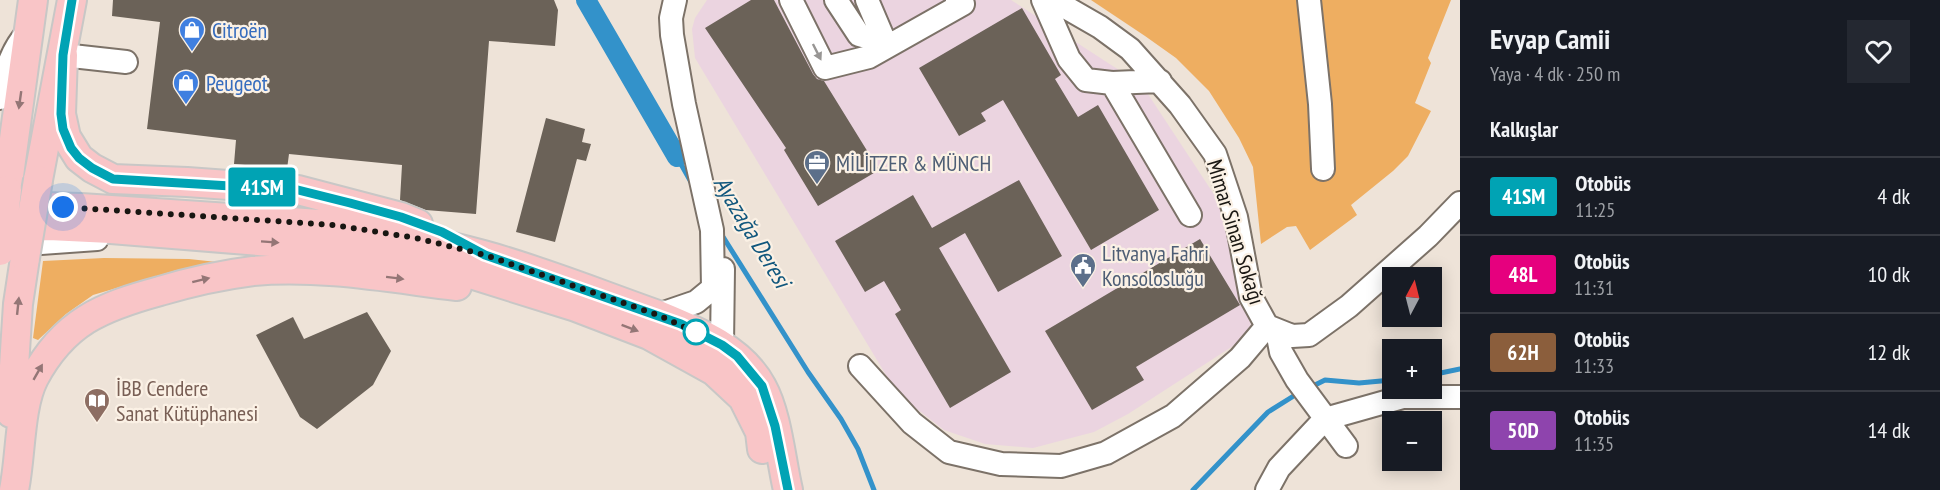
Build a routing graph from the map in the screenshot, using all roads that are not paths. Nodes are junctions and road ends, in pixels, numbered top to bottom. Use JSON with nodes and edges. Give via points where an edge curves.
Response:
{"nodes":[{"id":1,"x":33,"y":0,"type":"edge"},
{"id":2,"x":72,"y":0,"type":"edge"},
{"id":3,"x":675,"y":0,"type":"edge"},
{"id":4,"x":691,"y":0,"type":"edge"},
{"id":5,"x":791,"y":0,"type":"edge"},
{"id":6,"x":836,"y":0,"type":"edge"},
{"id":7,"x":867,"y":0,"type":"edge"},
{"id":8,"x":957,"y":0,"type":"edge"},
{"id":9,"x":1043,"y":0,"type":"edge"},
{"id":10,"x":1053,"y":0,"type":"edge"},
{"id":11,"x":1309,"y":0,"type":"edge"},
{"id":12,"x":30,"y":30,"type":"junction"},
{"id":13,"x":63,"y":55,"type":"junction"},
{"id":14,"x":126,"y":62,"type":"dead end"},
{"id":15,"x":1160,"y":81,"type":"junction"},
{"id":16,"x":1112,"y":83,"type":"junction"},
{"id":17,"x":0,"y":98,"type":"edge"},
{"id":18,"x":704,"y":168,"type":"junction"},
{"id":19,"x":1323,"y":169,"type":"dead end"},
{"id":20,"x":4,"y":198,"type":"edge"},
{"id":21,"x":1460,"y":203,"type":"edge"},
{"id":22,"x":1190,"y":215,"type":"dead end"},
{"id":23,"x":0,"y":228,"type":"edge"},
{"id":24,"x":190,"y":237,"type":"junction"},
{"id":25,"x":8,"y":252,"type":"edge"},
{"id":26,"x":485,"y":255,"type":"junction"},
{"id":27,"x":718,"y":260,"type":"junction"},
{"id":28,"x":576,"y":307,"type":"junction"},
{"id":29,"x":658,"y":315,"type":"junction"},
{"id":30,"x":1272,"y":328,"type":"junction"},
{"id":31,"x":722,"y":345,"type":"junction"},
{"id":32,"x":860,"y":366,"type":"dead end"},
{"id":33,"x":1460,"y":397,"type":"edge"},
{"id":34,"x":1325,"y":419,"type":"junction"},
{"id":35,"x":1346,"y":446,"type":"dead end"},
{"id":36,"x":7,"y":490,"type":"edge"},
{"id":37,"x":14,"y":490,"type":"edge"},
{"id":38,"x":769,"y":490,"type":"edge"},
{"id":39,"x":788,"y":490,"type":"edge"},
{"id":40,"x":1267,"y":490,"type":"edge"}],
"edges":[{"from":1,"to":12,"type":"main road"},
{"from":2,"to":13,"type":"main road"},
{"from":3,"to":18,"type":"street","via":[[672,18],[676,66]]},
{"from":4,"to":18,"type":"street","via":[[681,28],[681,49]]},
{"from":5,"to":8,"type":"street","one_way":true,"via":[[825,68],[869,57],[963,4]]},
{"from":6,"to":7,"type":"street","via":[[859,35],[873,39],[882,34]]},
{"from":9,"to":16,"type":"street","via":[[1069,59],[1086,80]]},
{"from":10,"to":15,"type":"street","name":"Mimar Sinan Sokağı","via":[[1130,49]]},
{"from":11,"to":19,"type":"street"},
{"from":12,"to":17,"type":"street","via":[[15,46]]},
{"from":12,"to":20,"type":"main road","one_way":true},
{"from":13,"to":14,"type":"street"},
{"from":13,"to":25,"type":"main road","bridge":true,"via":[[38,180]]},
{"from":13,"to":26,"type":"main road","via":[[61,114],[66,137],[79,158],[113,179],[298,190],[401,217],[442,232]]},
{"from":15,"to":16,"type":"street"},
{"from":15,"to":30,"type":"street","name":"Mimar Sinan Sokağı","via":[[1215,154],[1236,217],[1251,297]]},
{"from":16,"to":22,"type":"street"},
{"from":18,"to":27,"type":"street","via":[[720,223]]},
{"from":20,"to":25,"type":"main road","bridge":true},
{"from":20,"to":26,"type":"main road","via":[[81,208],[334,225],[416,238]]},
{"from":21,"to":30,"type":"street","name":"Mimar Sinan Sokağı","via":[[1428,237],[1309,335],[1292,336]]},
{"from":23,"to":24,"type":"main road","via":[[49,226]]},
{"from":24,"to":25,"type":"street","via":[[92,239]]},
{"from":24,"to":28,"type":"main road","one_way":true,"via":[[332,247],[411,259]]},
{"from":36,"to":25,"type":"main road","one_way":true,"via":[[18,304]]},
{"from":26,"to":29,"type":"main road"},
{"from":27,"to":29,"type":"street","via":[[713,288],[705,296]]},
{"from":27,"to":31,"type":"street"},
{"from":37,"to":28,"type":"main road","one_way":true,"via":[[25,408],[32,381],[45,358],[75,326],[128,299],[218,276],[287,269],[337,271],[460,287]]},
{"from":28,"to":38,"type":"main road","one_way":true,"via":[[649,336],[714,372],[743,398],[760,432]]},
{"from":29,"to":31,"type":"main road"},
{"from":30,"to":32,"type":"street","via":[[1173,416],[1106,453],[1061,466],[1001,464],[949,452],[912,423]]},
{"from":30,"to":34,"type":"street","via":[[1297,380]]},
{"from":31,"to":39,"type":"main road","via":[[737,356],[762,386]]},
{"from":33,"to":34,"type":"street","via":[[1403,397]]},
{"from":34,"to":35,"type":"street"},
{"from":34,"to":40,"type":"street","via":[[1279,468]]}]}
